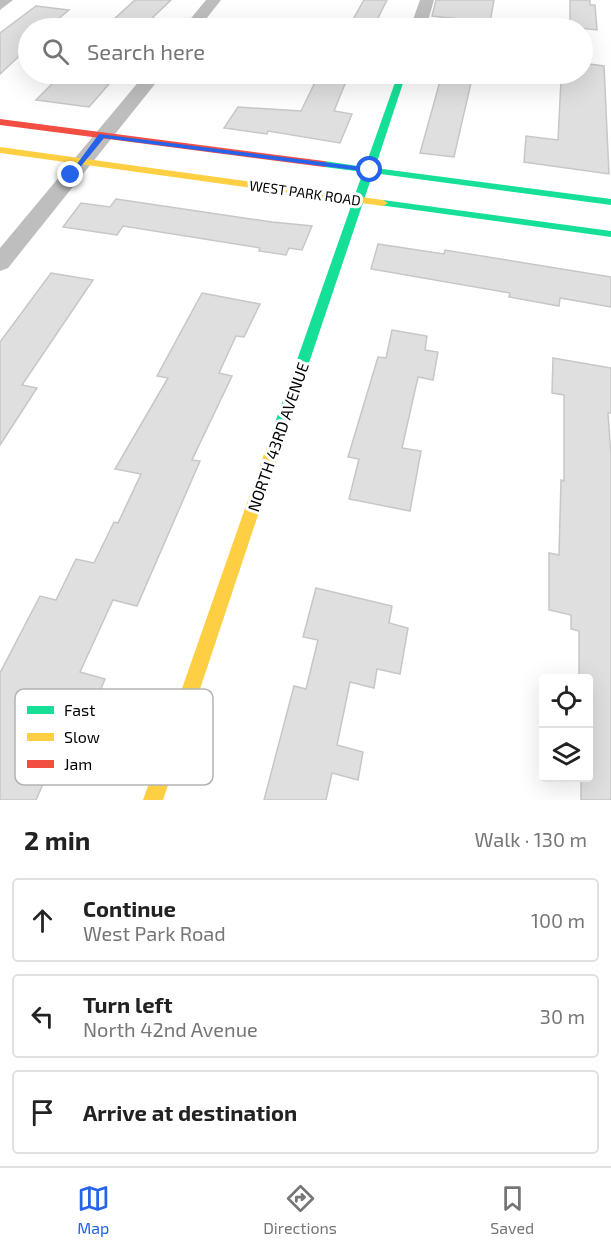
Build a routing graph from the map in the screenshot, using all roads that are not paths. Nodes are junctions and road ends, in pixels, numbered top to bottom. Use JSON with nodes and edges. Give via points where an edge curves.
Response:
{"nodes":[{"id":1,"x":6,"y":0,"type":"edge"},
{"id":2,"x":214,"y":0,"type":"edge"},
{"id":3,"x":427,"y":0,"type":"edge"},
{"id":4,"x":0,"y":5,"type":"edge"},
{"id":5,"x":199,"y":18,"type":"edge"},
{"id":6,"x":421,"y":18,"type":"edge"},
{"id":7,"x":146,"y":84,"type":"edge"},
{"id":8,"x":399,"y":84,"type":"edge"},
{"id":9,"x":0,"y":122,"type":"edge"},
{"id":10,"x":102,"y":136,"type":"junction"},
{"id":11,"x":0,"y":150,"type":"edge"},
{"id":12,"x":82,"y":161,"type":"junction"},
{"id":13,"x":370,"y":170,"type":"junction"},
{"id":14,"x":360,"y":200,"type":"junction"},
{"id":15,"x":611,"y":202,"type":"edge"},
{"id":16,"x":611,"y":234,"type":"edge"},
{"id":17,"x":0,"y":263,"type":"edge"},
{"id":18,"x":191,"y":689,"type":"edge"},
{"id":19,"x":158,"y":785,"type":"edge"},
{"id":20,"x":153,"y":800,"type":"edge"}],
"edges":[{"from":1,"to":4,"type":"street"},
{"from":2,"to":5,"type":"street"},
{"from":3,"to":6,"type":"street"},
{"from":7,"to":10,"type":"street"},
{"from":8,"to":13,"type":"street","name":"NORTH 43RD AVENUE"},
{"from":9,"to":10,"type":"street","name":"WEST PARK ROAD"},
{"from":10,"to":12,"type":"street"},
{"from":10,"to":13,"type":"street","name":"WEST PARK ROAD"},
{"from":11,"to":12,"type":"street","name":"WEST PARK ROAD"},
{"from":12,"to":14,"type":"street","name":"WEST PARK ROAD"},
{"from":12,"to":17,"type":"street"},
{"from":13,"to":14,"type":"street","name":"NORTH 43RD AVENUE"},
{"from":13,"to":15,"type":"street","name":"WEST PARK ROAD"},
{"from":14,"to":16,"type":"street","name":"WEST PARK ROAD"},
{"from":14,"to":18,"type":"street","name":"NORTH 43RD AVENUE"},
{"from":19,"to":20,"type":"street","name":"NORTH 43RD AVENUE"}]}
